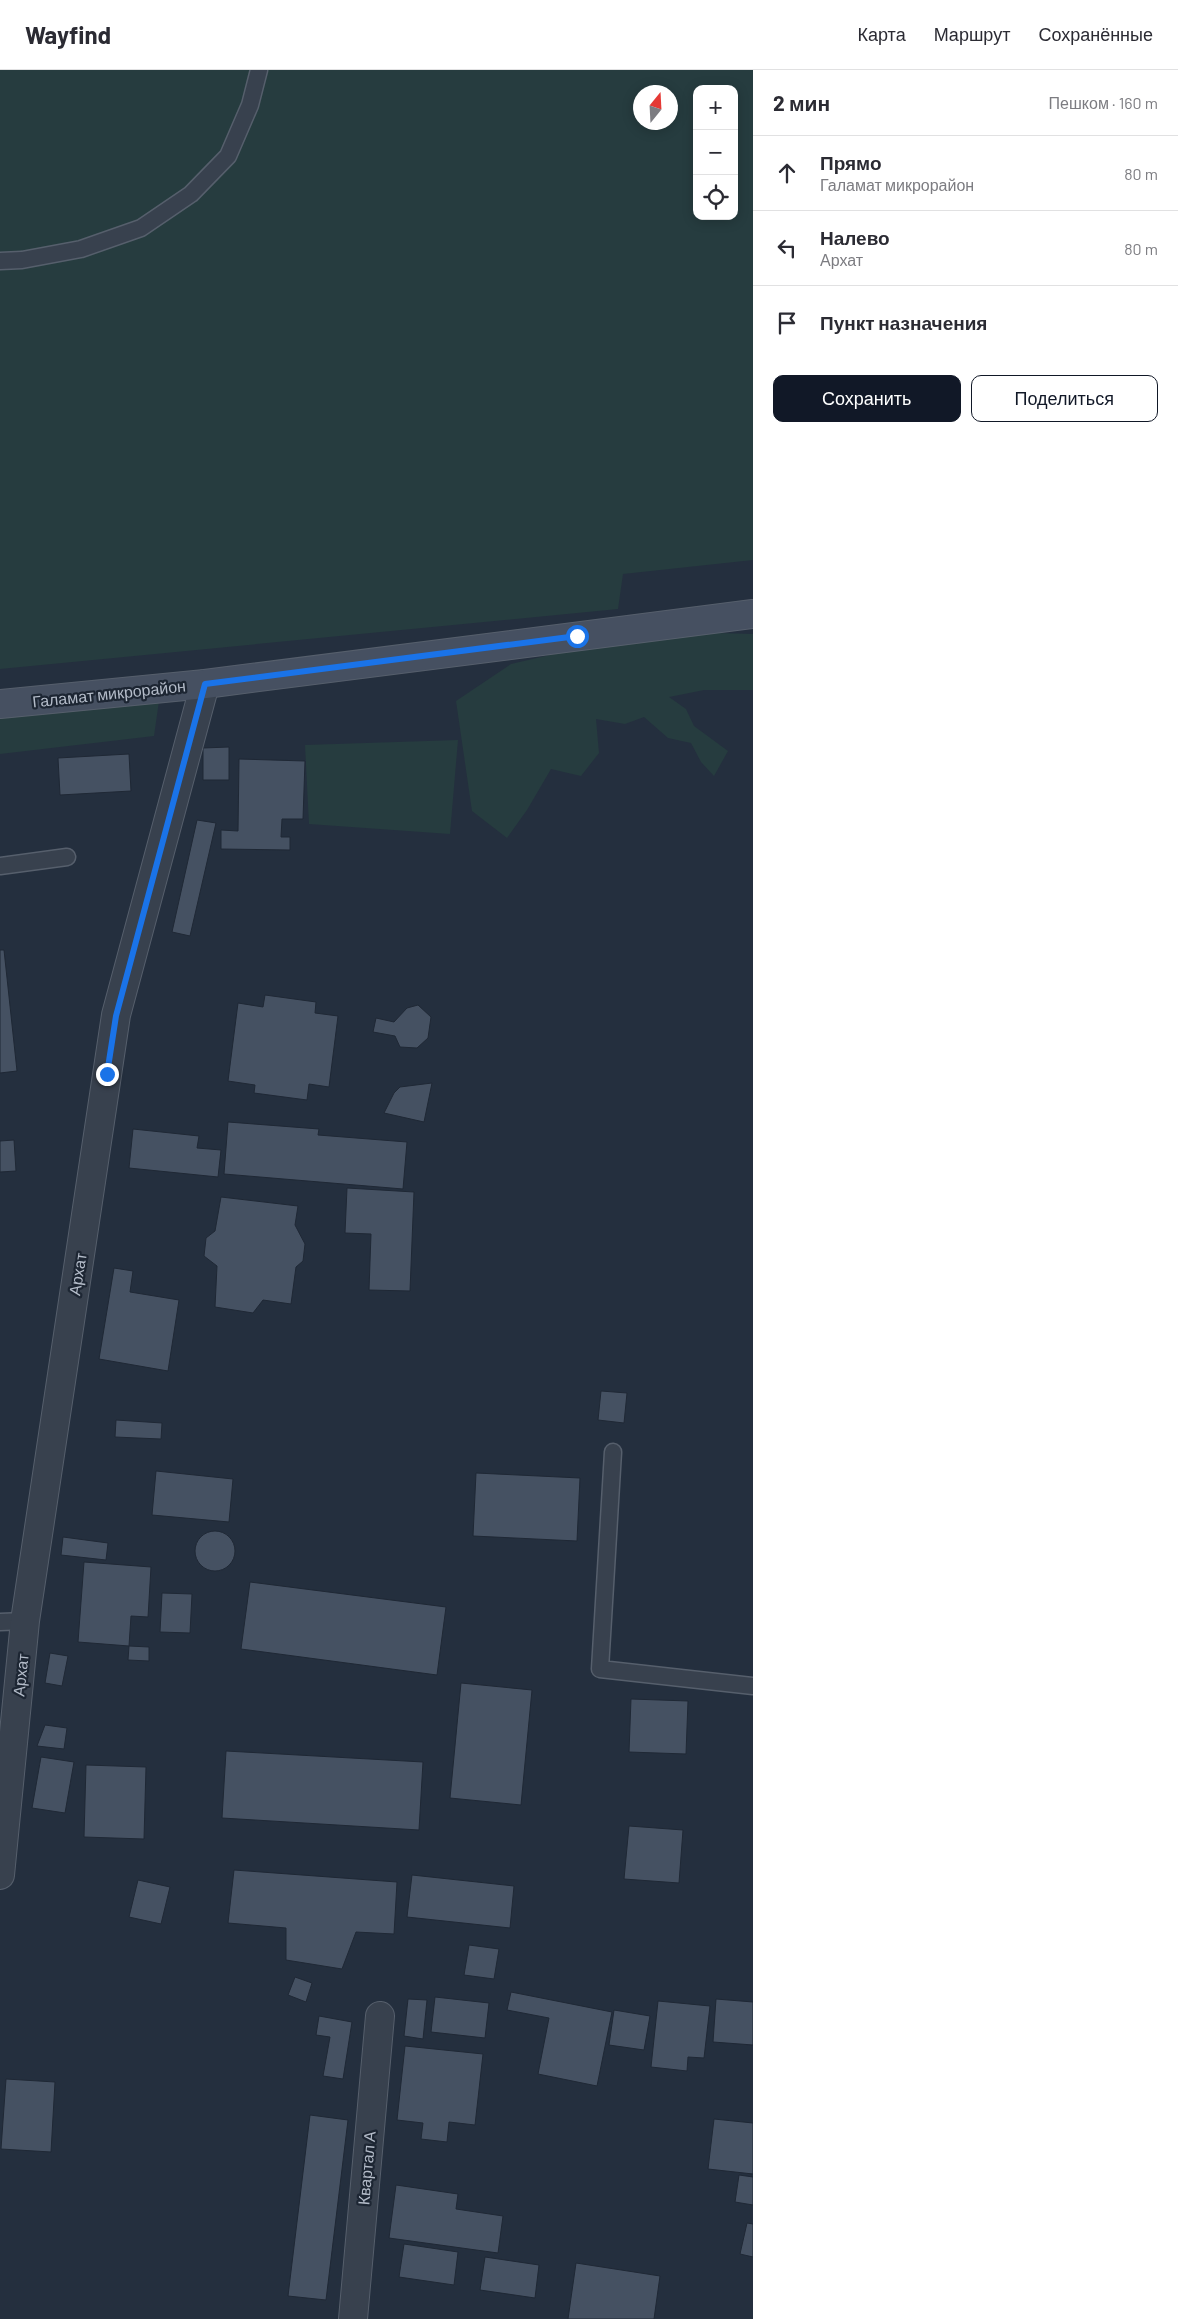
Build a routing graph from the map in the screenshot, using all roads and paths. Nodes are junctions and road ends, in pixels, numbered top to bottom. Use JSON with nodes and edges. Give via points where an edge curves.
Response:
{"nodes":[{"id":1,"x":259,"y":70,"type":"edge"},
{"id":2,"x":0,"y":261,"type":"edge"},
{"id":3,"x":753,"y":614,"type":"edge"},
{"id":4,"x":205,"y":684,"type":"junction"},
{"id":5,"x":0,"y":704,"type":"edge"},
{"id":6,"x":67,"y":857,"type":"dead end"},
{"id":7,"x":0,"y":866,"type":"edge"},
{"id":8,"x":613,"y":1452,"type":"dead end"},
{"id":9,"x":12,"y":1621,"type":"edge"},
{"id":10,"x":753,"y":1686,"type":"edge"},
{"id":11,"x":0,"y":1875,"type":"edge"},
{"id":12,"x":380,"y":2016,"type":"dead end"},
{"id":13,"x":352,"y":2319,"type":"edge"}],
"edges":[{"from":1,"to":2,"type":"lane","via":[[250,105],[228,156],[191,194],[141,228],[107,240],[81,249]]},
{"from":3,"to":4,"type":"street","name":"Галамат микрорайон"},
{"from":4,"to":5,"type":"street","name":"Галамат микрорайон"},
{"from":4,"to":9,"type":"street","name":"Архат","via":[[116,1016]]},
{"from":6,"to":7,"type":"lane"},
{"from":8,"to":10,"type":"lane","via":[[600,1669]]},
{"from":9,"to":11,"type":"street","name":"Архат"},
{"from":12,"to":13,"type":"street","name":"Квартал А"}]}
